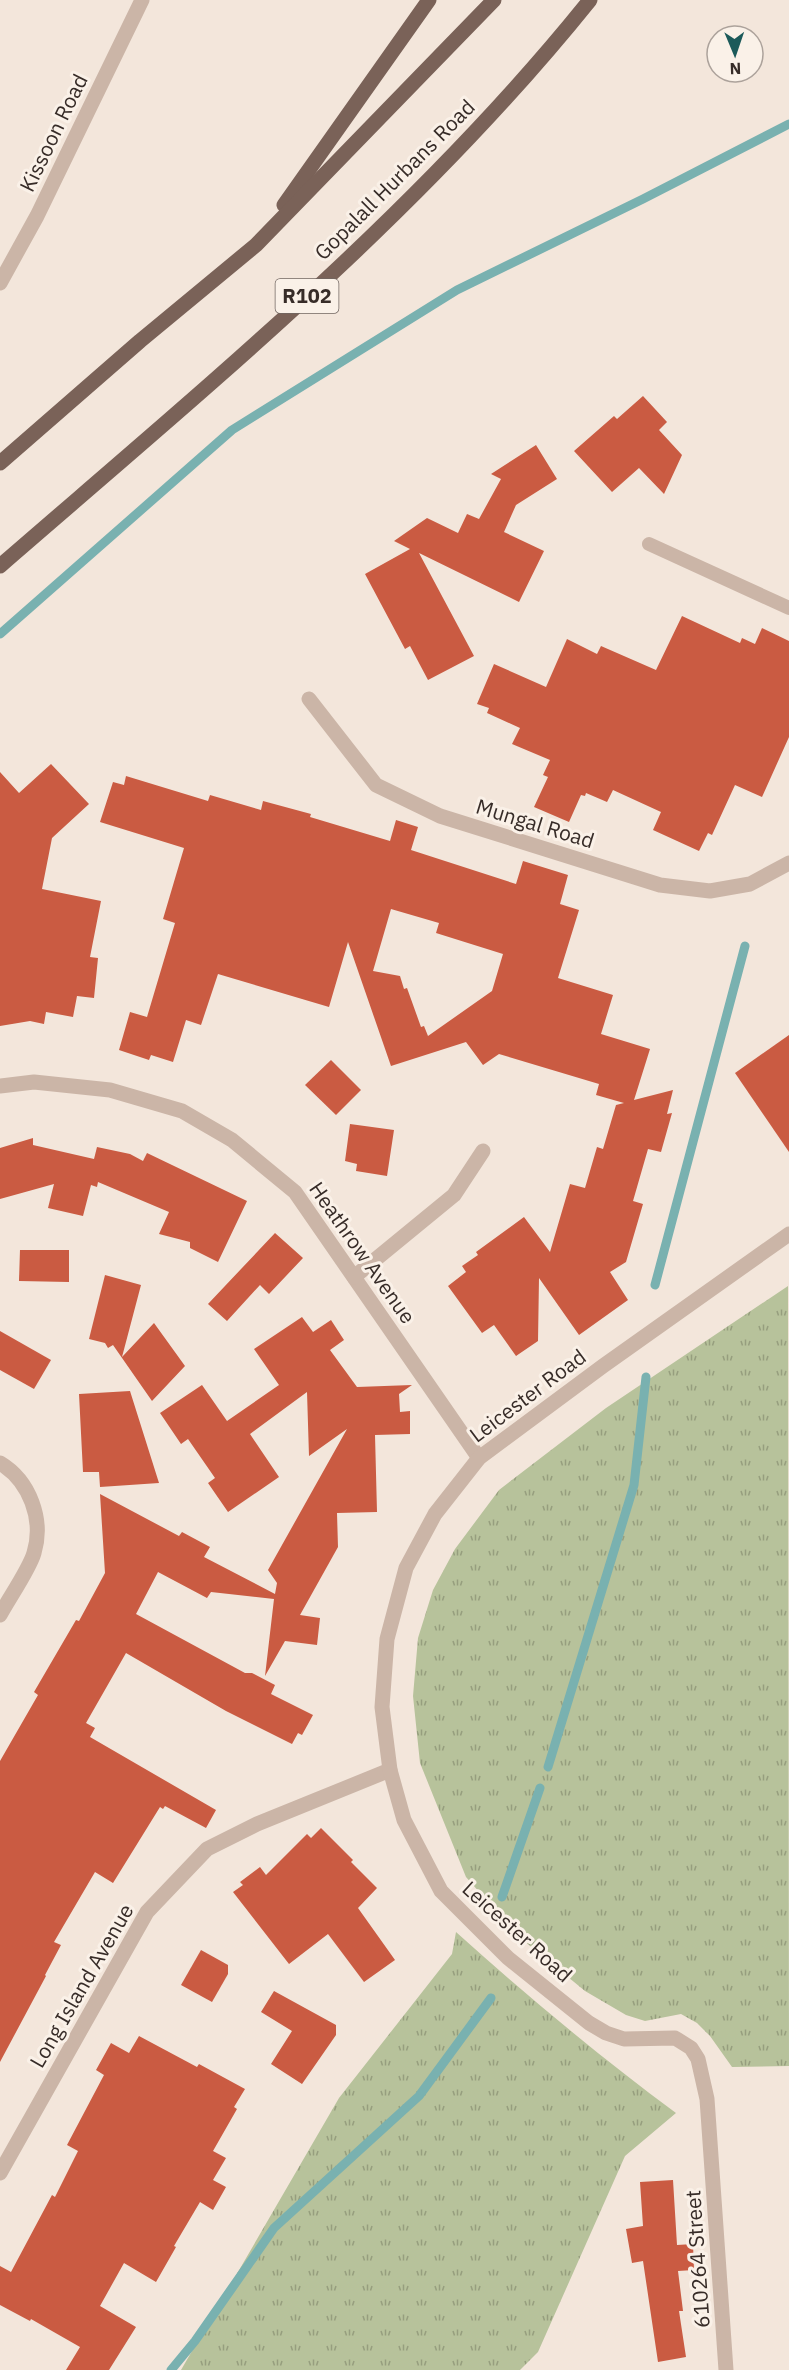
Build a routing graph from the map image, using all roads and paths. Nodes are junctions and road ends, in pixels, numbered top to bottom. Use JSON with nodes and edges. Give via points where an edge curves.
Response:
{"nodes":[{"id":1,"x":142,"y":0,"type":"edge"},
{"id":2,"x":429,"y":0,"type":"edge"},
{"id":3,"x":494,"y":0,"type":"edge"},
{"id":4,"x":590,"y":0,"type":"edge"},
{"id":5,"x":256,"y":245,"type":"junction"},
{"id":6,"x":0,"y":283,"type":"edge"},
{"id":7,"x":0,"y":463,"type":"edge"},
{"id":8,"x":649,"y":544,"type":"dead end"},
{"id":9,"x":0,"y":566,"type":"edge"},
{"id":10,"x":789,"y":608,"type":"edge"},
{"id":11,"x":309,"y":699,"type":"dead end"},
{"id":12,"x":789,"y":863,"type":"edge"},
{"id":13,"x":0,"y":1086,"type":"edge"},
{"id":14,"x":483,"y":1151,"type":"dead end"},
{"id":15,"x":789,"y":1234,"type":"edge"},
{"id":16,"x":354,"y":1277,"type":"junction"},
{"id":17,"x":479,"y":1458,"type":"junction"},
{"id":18,"x":0,"y":1463,"type":"edge"},
{"id":19,"x":0,"y":1615,"type":"edge"},
{"id":20,"x":390,"y":1770,"type":"junction"},
{"id":21,"x":711,"y":2146,"type":"joint"},
{"id":22,"x":0,"y":2173,"type":"edge"},
{"id":23,"x":726,"y":2370,"type":"edge"}],
"edges":[{"from":1,"to":6,"type":"street","name":"Kissoon Road","via":[[37,216]]},
{"from":2,"to":5,"type":"main road"},
{"from":3,"to":5,"type":"main road"},
{"from":4,"to":9,"type":"main road","name":"Gopalall Hurbans Road","number":"R102","via":[[482,123],[334,271]]},
{"from":5,"to":7,"type":"main road"},
{"from":8,"to":10,"type":"lane"},
{"from":11,"to":12,"type":"street","name":"Mungal Road","via":[[376,785],[440,816],[660,885],[710,891],[750,884]]},
{"from":13,"to":16,"type":"street","name":"Heathrow Avenue","via":[[34,1082],[110,1090],[182,1111],[232,1140],[295,1192]]},
{"from":14,"to":16,"type":"street","via":[[454,1195]]},
{"from":15,"to":17,"type":"street","name":"Leicester Road"},
{"from":16,"to":17,"type":"street","name":"Heathrow Avenue"},
{"from":17,"to":20,"type":"street","name":"Leicester Road","via":[[435,1514],[406,1568],[387,1639],[382,1707]]},
{"from":18,"to":19,"type":"street","via":[[11,1470],[30,1496],[38,1523],[34,1554]]},
{"from":20,"to":21,"type":"street","name":"Leicester Road","via":[[404,1820],[441,1891],[508,1958],[606,2033],[624,2039],[675,2038],[691,2048],[698,2059],[707,2099]]},
{"from":20,"to":22,"type":"street","name":"Long Island Avenue","via":[[257,1824],[207,1849],[147,1912]]},
{"from":21,"to":23,"type":"street","name":"610264 Street"}]}
